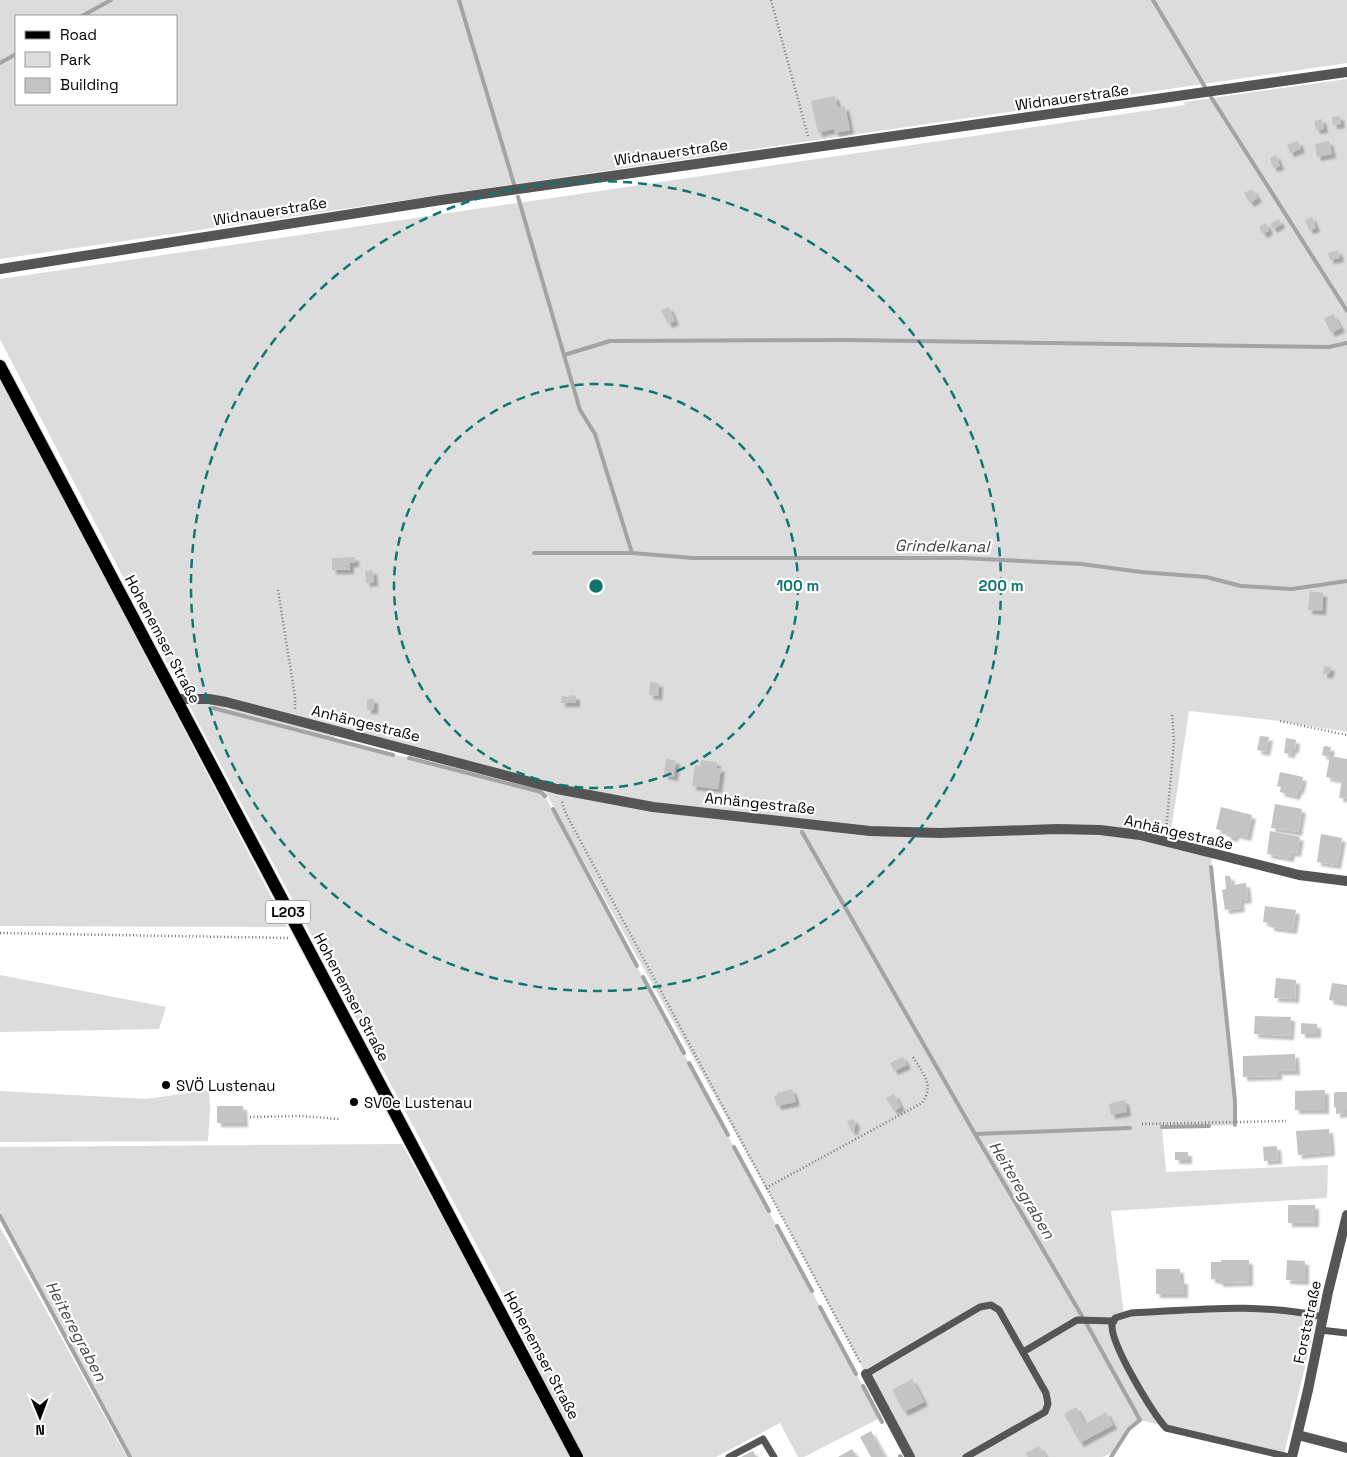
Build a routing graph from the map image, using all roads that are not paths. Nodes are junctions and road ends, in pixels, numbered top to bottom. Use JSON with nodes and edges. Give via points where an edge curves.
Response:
{"nodes":[{"id":1,"x":1347,"y":72,"type":"edge"},
{"id":2,"x":0,"y":269,"type":"edge"},
{"id":3,"x":0,"y":366,"type":"edge"},
{"id":4,"x":177,"y":699,"type":"junction"},
{"id":5,"x":1347,"y":881,"type":"edge"},
{"id":6,"x":1347,"y":1216,"type":"edge"},
{"id":7,"x":1322,"y":1317,"type":"junction"},
{"id":8,"x":1114,"y":1321,"type":"junction"},
{"id":9,"x":1320,"y":1330,"type":"junction"},
{"id":10,"x":1347,"y":1333,"type":"edge"},
{"id":11,"x":1023,"y":1352,"type":"junction"},
{"id":12,"x":866,"y":1374,"type":"joint"},
{"id":13,"x":1298,"y":1435,"type":"junction"},
{"id":14,"x":1347,"y":1448,"type":"edge"},
{"id":15,"x":577,"y":1457,"type":"edge"},
{"id":16,"x":729,"y":1457,"type":"edge"},
{"id":17,"x":774,"y":1457,"type":"edge"},
{"id":18,"x":910,"y":1457,"type":"edge"},
{"id":19,"x":966,"y":1457,"type":"edge"},
{"id":20,"x":1291,"y":1457,"type":"edge"}],
"edges":[{"from":1,"to":2,"type":"street","name":"Widnauerstraße","via":[[441,200]]},
{"from":3,"to":4,"type":"main road","name":"Hohenemser Straße","number":"L203"},
{"from":4,"to":5,"type":"street","name":"Anhängestraße","via":[[226,702],[557,789],[653,807],[870,831],[1100,830],[1140,835],[1299,875]]},
{"from":4,"to":15,"type":"main road","name":"Hohenemser Straße","number":"L203"},
{"from":6,"to":7,"type":"street","name":"Forststraße"},
{"from":7,"to":8,"type":"lane","via":[[1252,1307],[1131,1313]]},
{"from":7,"to":9,"type":"street","name":"Forststraße"},
{"from":8,"to":11,"type":"lane","via":[[1076,1320]]},
{"from":8,"to":20,"type":"lane","via":[[1114,1338],[1136,1384],[1166,1428]]},
{"from":9,"to":10,"type":"lane"},
{"from":9,"to":13,"type":"street","name":"Forststraße"},
{"from":11,"to":12,"type":"lane","via":[[998,1310],[991,1305],[980,1307]]},
{"from":11,"to":19,"type":"lane","via":[[1046,1393],[1048,1404],[1045,1412]]},
{"from":12,"to":18,"type":"street"},
{"from":13,"to":14,"type":"street"},
{"from":13,"to":20,"type":"street","name":"Forststraße"},
{"from":16,"to":17,"type":"lane","via":[[763,1438]]}]}
